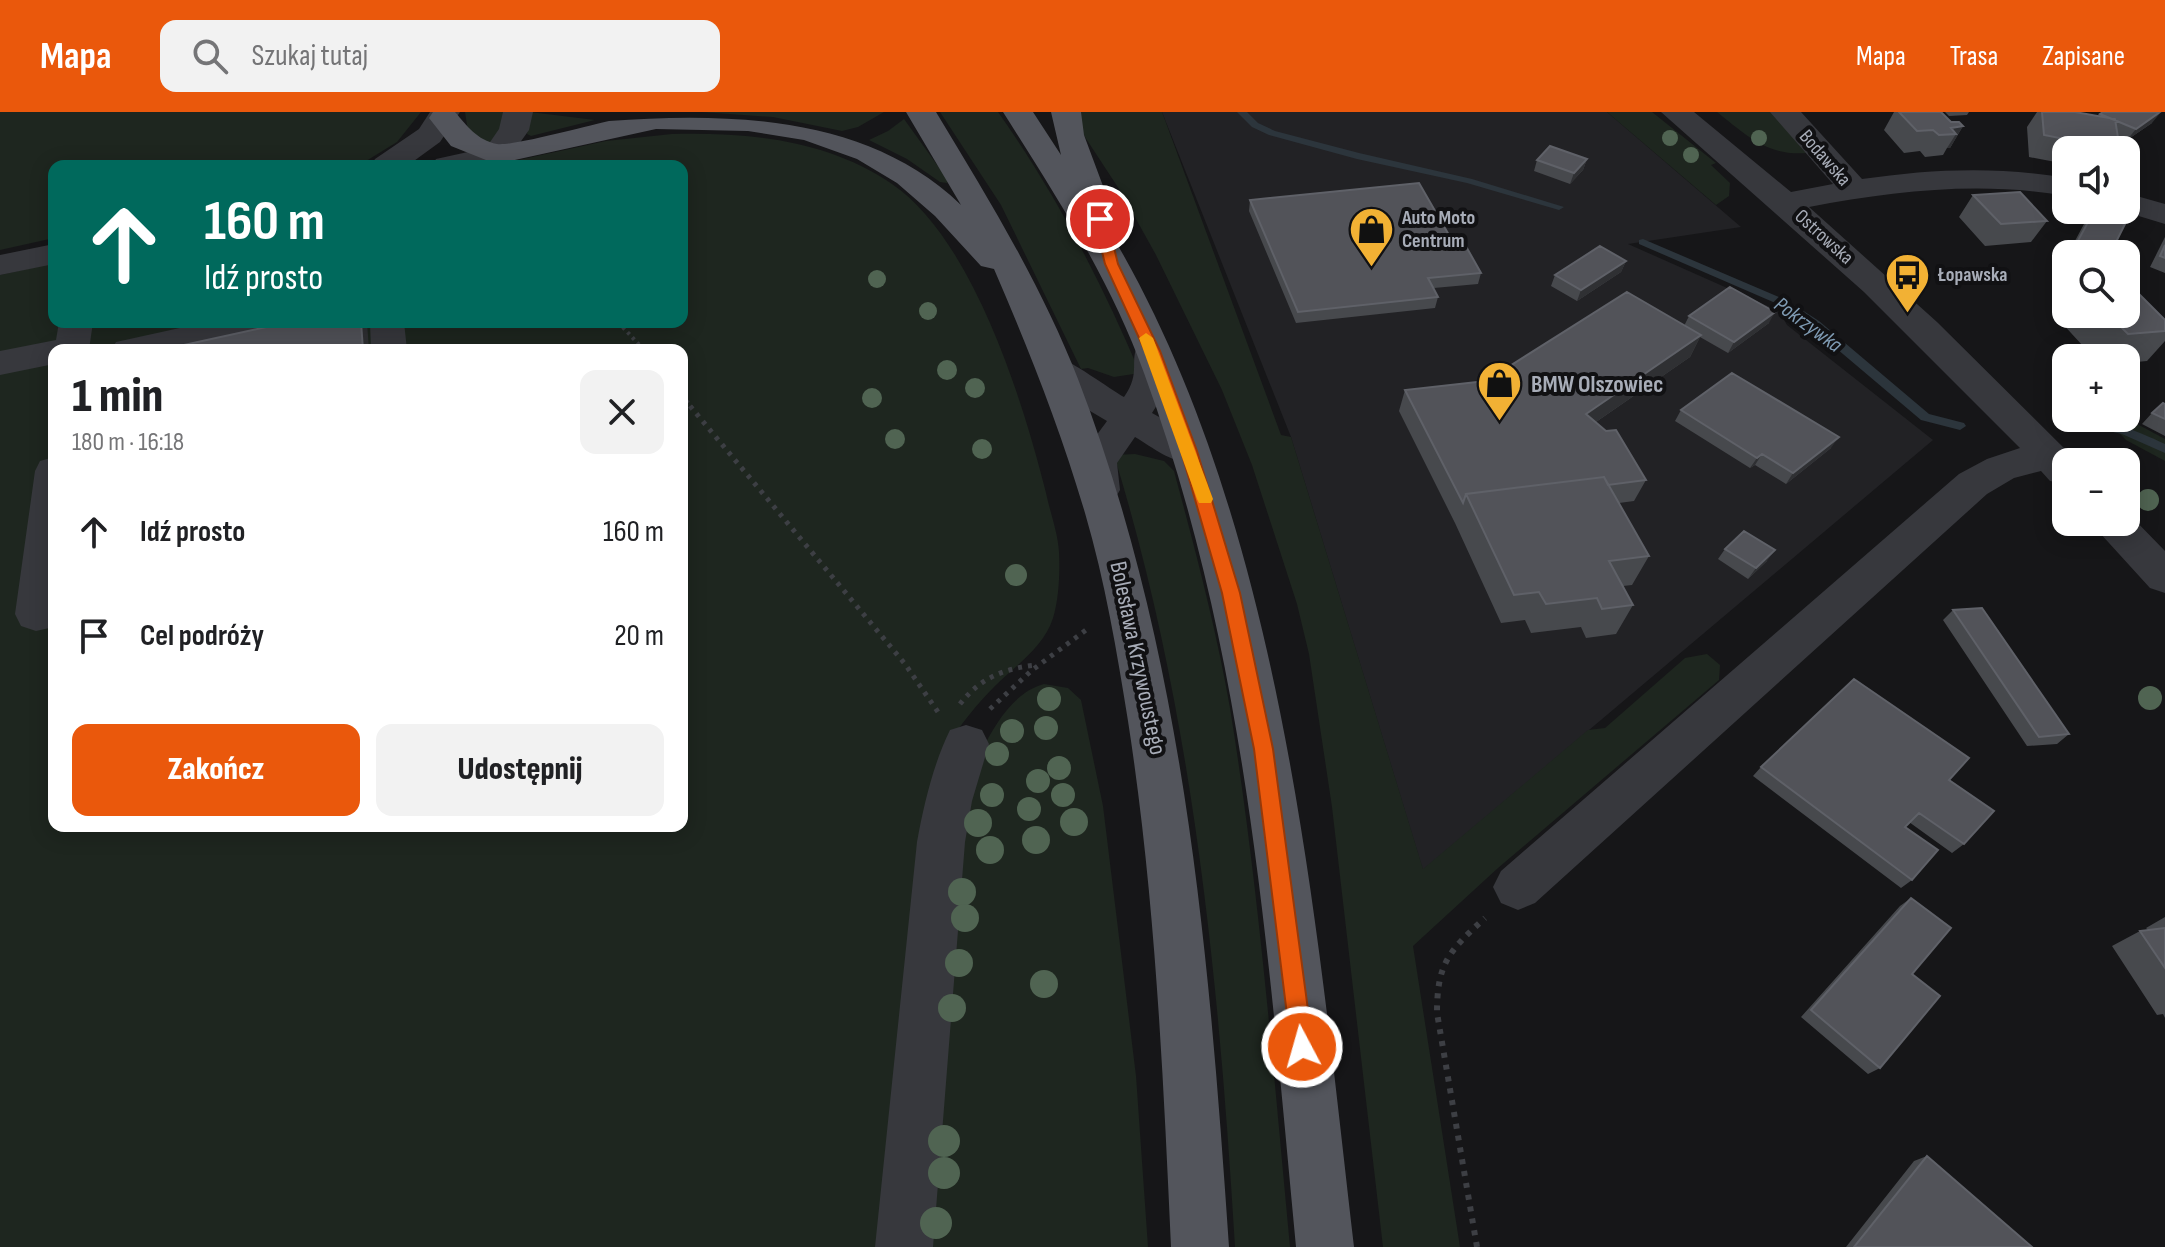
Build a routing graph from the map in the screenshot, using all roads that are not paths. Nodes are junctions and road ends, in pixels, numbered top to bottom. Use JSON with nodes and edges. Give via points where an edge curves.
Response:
{"nodes":[{"id":1,"x":518,"y":112,"type":"edge"},
{"id":2,"x":607,"y":112,"type":"edge"},
{"id":3,"x":921,"y":112,"type":"edge"},
{"id":4,"x":1018,"y":112,"type":"edge"},
{"id":5,"x":1066,"y":112,"type":"edge"},
{"id":6,"x":1676,"y":112,"type":"edge"},
{"id":7,"x":1785,"y":112,"type":"edge"},
{"id":8,"x":445,"y":115,"type":"edge"},
{"id":9,"x":659,"y":115,"type":"edge"},
{"id":10,"x":496,"y":155,"type":"junction"},
{"id":11,"x":394,"y":160,"type":"edge"},
{"id":12,"x":474,"y":160,"type":"edge"},
{"id":13,"x":2052,"y":184,"type":"edge"},
{"id":14,"x":1854,"y":189,"type":"junction"},
{"id":15,"x":1786,"y":202,"type":"junction"},
{"id":16,"x":2140,"y":206,"type":"edge"},
{"id":17,"x":2165,"y":214,"type":"edge"},
{"id":18,"x":48,"y":255,"type":"edge"},
{"id":19,"x":1111,"y":264,"type":"junction"},
{"id":20,"x":0,"y":265,"type":"edge"},
{"id":21,"x":1030,"y":305,"type":"junction"},
{"id":22,"x":233,"y":328,"type":"edge"},
{"id":23,"x":157,"y":344,"type":"edge"},
{"id":24,"x":48,"y":349,"type":"edge"},
{"id":25,"x":1152,"y":351,"type":"junction"},
{"id":26,"x":0,"y":363,"type":"edge"},
{"id":27,"x":1058,"y":370,"type":"junction"},
{"id":28,"x":1130,"y":415,"type":"junction"},
{"id":29,"x":1189,"y":451,"type":"junction"},
{"id":30,"x":2052,"y":459,"type":"edge"},
{"id":31,"x":2052,"y":465,"type":"edge"},
{"id":32,"x":1100,"y":490,"type":"junction"},
{"id":33,"x":48,"y":519,"type":"edge"},
{"id":34,"x":2126,"y":536,"type":"edge"},
{"id":35,"x":2165,"y":577,"type":"edge"},
{"id":36,"x":48,"y":611,"type":"edge"},
{"id":37,"x":957,"y":736,"type":"road end"},
{"id":38,"x":1518,"y":887,"type":"road end"},
{"id":39,"x":904,"y":1247,"type":"edge"},
{"id":40,"x":1200,"y":1247,"type":"edge"},
{"id":41,"x":1325,"y":1247,"type":"edge"}],
"edges":[{"from":1,"to":10,"type":"street","via":[[514,130]]},
{"from":2,"to":9,"type":"main road"},
{"from":3,"to":21,"type":"main road","name":"Bolesława Krzywoustego","via":[[976,195]]},
{"from":4,"to":19,"type":"main road"},
{"from":5,"to":19,"type":"main road"},
{"from":6,"to":15,"type":"street","name":"Ostrowska"},
{"from":7,"to":14,"type":"street","name":"Bodawska"},
{"from":8,"to":10,"type":"main road","via":[[462,140]]},
{"from":8,"to":11,"type":"street"},
{"from":9,"to":10,"type":"main road"},
{"from":9,"to":21,"type":"main road","via":[[783,127],[875,156],[951,214]]},
{"from":10,"to":12,"type":"street"},
{"from":13,"to":14,"type":"street","via":[[2018,178],[1911,180]]},
{"from":14,"to":15,"type":"street","name":"Bodawska"},
{"from":15,"to":30,"type":"street","name":"Ostrowska"},
{"from":16,"to":17,"type":"street"},
{"from":18,"to":20,"type":"street"},
{"from":19,"to":25,"type":"main road"},
{"from":21,"to":27,"type":"main road","name":"Bolesława Krzywoustego"},
{"from":22,"to":23,"type":"street"},
{"from":24,"to":26,"type":"street"},
{"from":25,"to":28,"type":"street","via":[[1151,386]]},
{"from":25,"to":29,"type":"main road"},
{"from":27,"to":28,"type":"street"},
{"from":27,"to":32,"type":"main road","name":"Bolesława Krzywoustego"},
{"from":28,"to":29,"type":"street"},
{"from":28,"to":32,"type":"street","via":[[1098,462]]},
{"from":29,"to":41,"type":"main road","via":[[1223,562],[1264,749]]},
{"from":31,"to":38,"type":"street","via":[[2014,463],[1973,484]]},
{"from":32,"to":40,"type":"main road","name":"Bolesława Krzywoustego","via":[[1128,599],[1166,816]]},
{"from":33,"to":36,"type":"street","via":[[36,614]]},
{"from":34,"to":35,"type":"street"},
{"from":37,"to":39,"type":"street","via":[[941,842]]}]}
